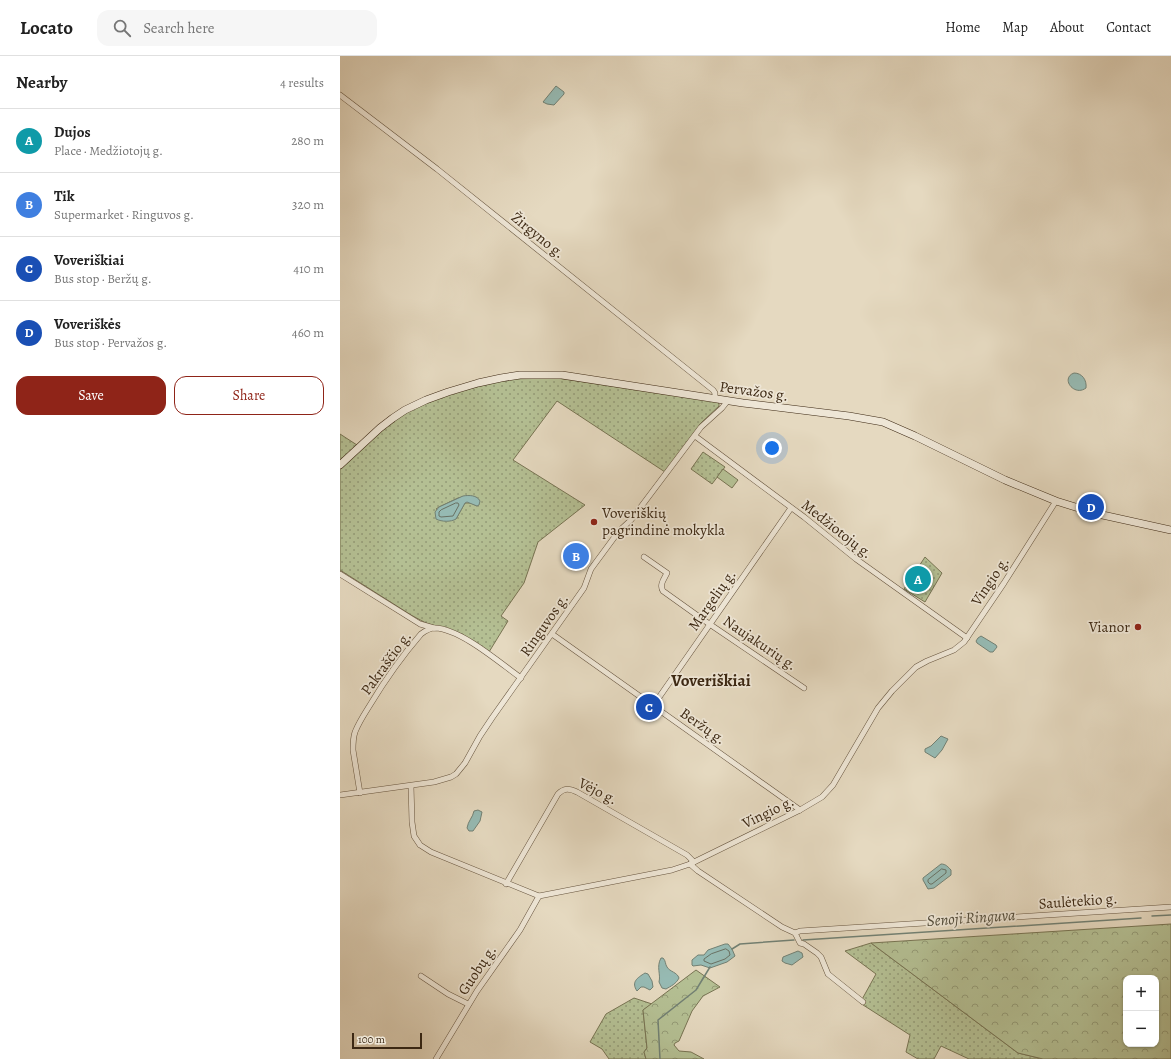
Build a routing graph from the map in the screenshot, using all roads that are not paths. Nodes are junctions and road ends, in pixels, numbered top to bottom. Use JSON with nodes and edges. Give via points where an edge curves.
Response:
{"nodes":[{"id":1,"x":340,"y":95,"type":"edge"},
{"id":2,"x":715,"y":399,"type":"junction"},
{"id":3,"x":727,"y":400,"type":"junction"},
{"id":4,"x":695,"y":436,"type":"junction"},
{"id":5,"x":340,"y":465,"type":"edge"},
{"id":6,"x":1056,"y":501,"type":"junction"},
{"id":7,"x":791,"y":508,"type":"junction"},
{"id":8,"x":1171,"y":530,"type":"edge"},
{"id":9,"x":644,"y":557,"type":"dead end"},
{"id":10,"x":340,"y":574,"type":"edge"},
{"id":11,"x":420,"y":624,"type":"junction"},
{"id":12,"x":710,"y":624,"type":"junction"},
{"id":13,"x":435,"y":628,"type":"junction"},
{"id":14,"x":421,"y":634,"type":"junction"},
{"id":15,"x":552,"y":634,"type":"junction"},
{"id":16,"x":967,"y":638,"type":"junction"},
{"id":17,"x":521,"y":678,"type":"junction"},
{"id":18,"x":804,"y":688,"type":"dead end"},
{"id":19,"x":653,"y":706,"type":"junction"},
{"id":20,"x":411,"y":786,"type":"junction"},
{"id":21,"x":360,"y":792,"type":"junction"},
{"id":22,"x":340,"y":795,"type":"edge"},
{"id":23,"x":800,"y":810,"type":"junction"},
{"id":24,"x":692,"y":863,"type":"junction"},
{"id":25,"x":506,"y":884,"type":"junction"},
{"id":26,"x":539,"y":896,"type":"junction"},
{"id":27,"x":1171,"y":907,"type":"edge"},
{"id":28,"x":795,"y":933,"type":"junction"},
{"id":29,"x":421,"y":976,"type":"dead end"},
{"id":30,"x":863,"y":1002,"type":"dead end"},
{"id":31,"x":468,"y":1004,"type":"junction"},
{"id":32,"x":436,"y":1059,"type":"edge"}],
"edges":[{"from":1,"to":2,"type":"street","name":"Žirgyno g.","via":[[442,173],[713,390]]},
{"from":2,"to":3,"type":"main road","name":"Pervažos g."},
{"from":2,"to":5,"type":"main road","name":"Pervažos g.","via":[[562,375],[520,375],[501,378],[448,392],[410,408],[380,428]]},
{"from":3,"to":4,"type":"street","name":"Ringuvos g."},
{"from":3,"to":6,"type":"main road","name":"Pervažos g.","via":[[883,422],[1005,480]]},
{"from":4,"to":7,"type":"street","name":"Medžiotojų g."},
{"from":4,"to":15,"type":"street","name":"Ringuvos g.","via":[[596,562],[584,588]]},
{"from":6,"to":8,"type":"main road","name":"Pervažos g.","via":[[1098,514]]},
{"from":6,"to":16,"type":"street","name":"Vingio g."},
{"from":7,"to":12,"type":"street","name":"Margelių g."},
{"from":7,"to":16,"type":"street","name":"Medžiotojų g.","via":[[856,559]]},
{"from":9,"to":12,"type":"street","name":"Naujakurių g.","via":[[668,573],[661,585],[663,591]]},
{"from":10,"to":11,"type":"street"},
{"from":11,"to":13,"type":"street"},
{"from":11,"to":14,"type":"street"},
{"from":12,"to":18,"type":"street","name":"Naujakurių g."},
{"from":12,"to":19,"type":"street","name":"Margelių g."},
{"from":13,"to":14,"type":"street","name":"Pakraščio g."},
{"from":13,"to":17,"type":"street","name":"Pakraščio g.","via":[[464,638]]},
{"from":14,"to":21,"type":"street","name":"Pakraščio g.","via":[[375,696],[353,737]]},
{"from":15,"to":17,"type":"street","name":"Ringuvos g."},
{"from":15,"to":19,"type":"street","name":"Beržų g."},
{"from":16,"to":23,"type":"street","name":"Vingio g.","via":[[954,650],[916,667],[892,691],[878,708],[833,785],[822,797]]},
{"from":17,"to":20,"type":"street","name":"Ringuvos g.","via":[[492,718],[460,770],[444,780]]},
{"from":19,"to":23,"type":"street","name":"Beržų g."},
{"from":20,"to":21,"type":"street","name":"Ringuvos g."},
{"from":20,"to":25,"type":"street","via":[[413,830],[420,846]]},
{"from":21,"to":22,"type":"street","name":"Ringuvos g."},
{"from":23,"to":24,"type":"street","name":"Vingio g."},
{"from":24,"to":25,"type":"street","name":"Vėjo g.","via":[[687,855],[583,795],[568,789],[558,794]]},
{"from":24,"to":26,"type":"street","name":"Vingio g.","via":[[672,870]]},
{"from":24,"to":28,"type":"street","via":[[711,880]]},
{"from":25,"to":26,"type":"street"},
{"from":26,"to":31,"type":"street","name":"Guobų g.","via":[[520,930]]},
{"from":27,"to":28,"type":"street","name":"Saulėtekio g."},
{"from":28,"to":30,"type":"street","via":[[800,943],[821,957],[828,974]]},
{"from":29,"to":31,"type":"street"},
{"from":31,"to":32,"type":"street","name":"Guobų g."}]}
